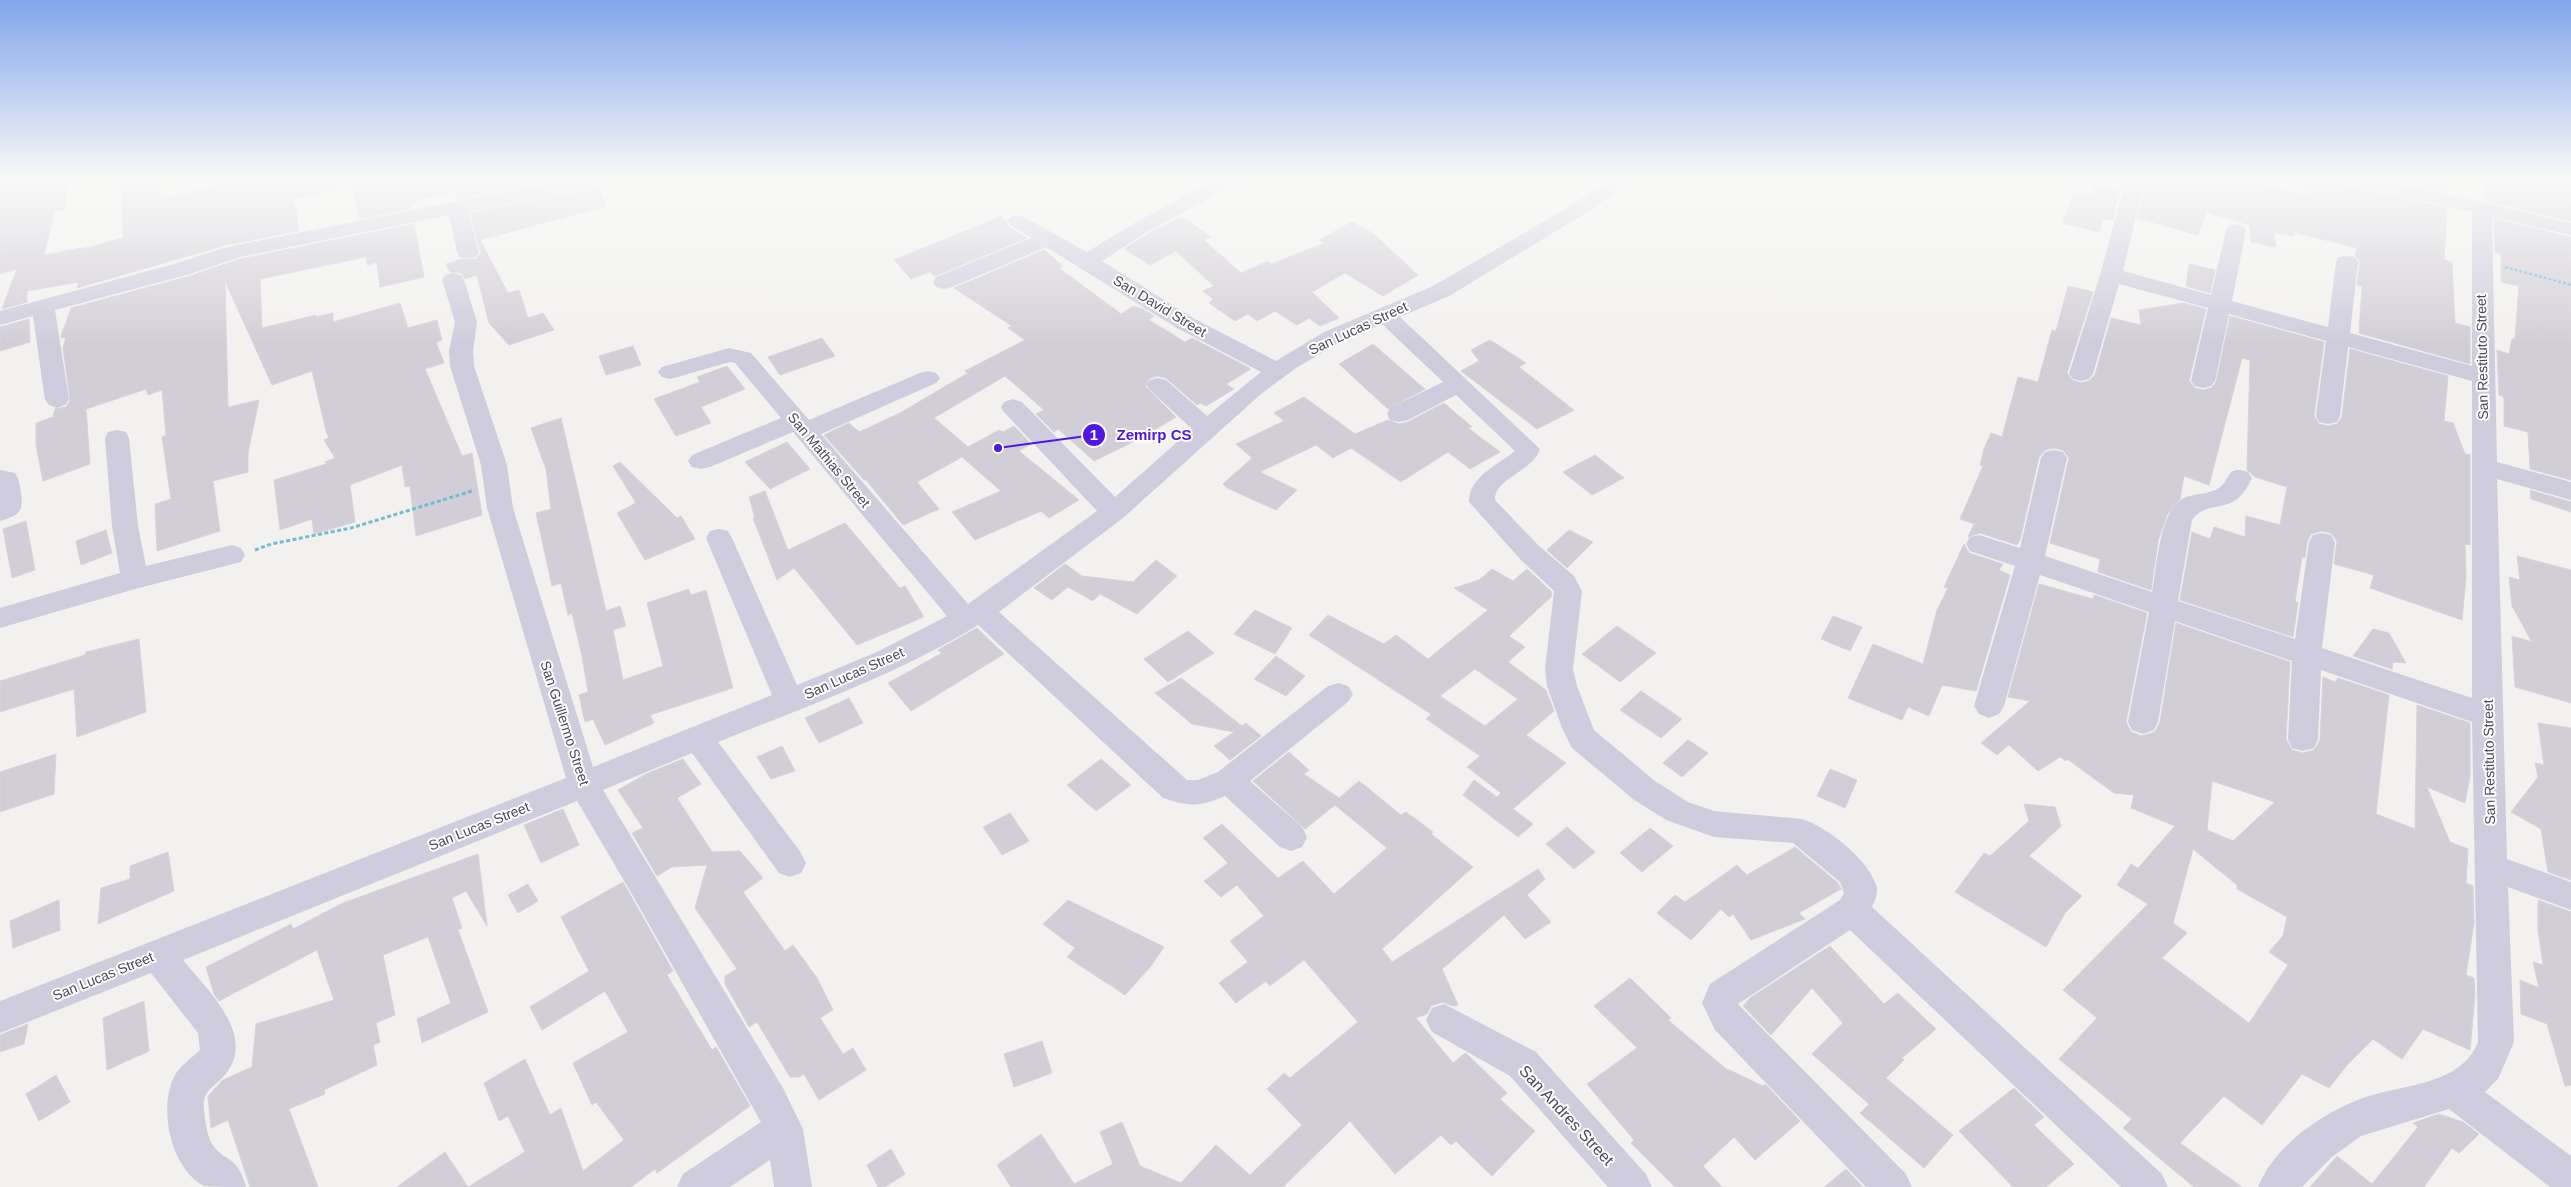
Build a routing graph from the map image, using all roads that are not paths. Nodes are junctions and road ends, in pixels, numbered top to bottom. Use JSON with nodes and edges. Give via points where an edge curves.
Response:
{"nodes":[{"id":1,"x":323,"y":234,"type":"edge"},
{"id":2,"x":463,"y":234,"type":"edge"},
{"id":3,"x":1039,"y":234,"type":"edge"},
{"id":4,"x":1130,"y":234,"type":"edge"},
{"id":5,"x":1536,"y":234,"type":"edge"},
{"id":6,"x":2121,"y":234,"type":"edge"},
{"id":7,"x":2235,"y":234,"type":"edge"},
{"id":8,"x":2482,"y":234,"type":"edge"},
{"id":9,"x":1046,"y":239,"type":"junction"},
{"id":10,"x":468,"y":252,"type":"dead end"},
{"id":11,"x":1087,"y":261,"type":"junction"},
{"id":12,"x":2347,"y":262,"type":"dead end"},
{"id":13,"x":2111,"y":275,"type":"junction"},
{"id":14,"x":453,"y":280,"type":"dead end"},
{"id":15,"x":944,"y":282,"type":"dead end"},
{"id":16,"x":2220,"y":305,"type":"junction"},
{"id":17,"x":43,"y":307,"type":"junction"},
{"id":18,"x":1385,"y":315,"type":"junction"},
{"id":19,"x":0,"y":318,"type":"edge"},
{"id":20,"x":2339,"y":337,"type":"junction"},
{"id":21,"x":1276,"y":370,"type":"junction"},
{"id":22,"x":670,"y":372,"type":"dead end"},
{"id":23,"x":2081,"y":374,"type":"dead end"},
{"id":24,"x":2483,"y":377,"type":"junction"},
{"id":25,"x":928,"y":378,"type":"dead end"},
{"id":26,"x":2203,"y":381,"type":"dead end"},
{"id":27,"x":1458,"y":384,"type":"junction"},
{"id":28,"x":1158,"y":385,"type":"dead end"},
{"id":29,"x":57,"y":400,"type":"dead end"},
{"id":30,"x":1013,"y":407,"type":"dead end"},
{"id":31,"x":1399,"y":414,"type":"dead end"},
{"id":32,"x":2328,"y":416,"type":"dead end"},
{"id":33,"x":801,"y":426,"type":"junction"},
{"id":34,"x":1207,"y":429,"type":"junction"},
{"id":35,"x":117,"y":438,"type":"dead end"},
{"id":36,"x":2054,"y":458,"type":"dead end"},
{"id":37,"x":701,"y":461,"type":"dead end"},
{"id":38,"x":2484,"y":467,"type":"junction"},
{"id":39,"x":2239,"y":478,"type":"dead end"},
{"id":40,"x":0,"y":479,"type":"edge"},
{"id":41,"x":2571,"y":492,"type":"edge"},
{"id":42,"x":0,"y":512,"type":"edge"},
{"id":43,"x":1114,"y":512,"type":"junction"},
{"id":44,"x":719,"y":538,"type":"dead end"},
{"id":45,"x":2322,"y":542,"type":"dead end"},
{"id":46,"x":1979,"y":544,"type":"dead end"},
{"id":47,"x":232,"y":556,"type":"road end"},
{"id":48,"x":2030,"y":561,"type":"junction"},
{"id":49,"x":135,"y":579,"type":"junction"},
{"id":50,"x":2162,"y":604,"type":"junction"},
{"id":51,"x":972,"y":615,"type":"junction"},
{"id":52,"x":0,"y":618,"type":"edge"},
{"id":53,"x":2307,"y":653,"type":"junction"},
{"id":54,"x":1338,"y":694,"type":"dead end"},
{"id":55,"x":790,"y":701,"type":"junction"},
{"id":56,"x":1989,"y":706,"type":"dead end"},
{"id":57,"x":2487,"y":715,"type":"junction"},
{"id":58,"x":2142,"y":722,"type":"dead end"},
{"id":59,"x":698,"y":738,"type":"junction"},
{"id":60,"x":2303,"y":739,"type":"dead end"},
{"id":61,"x":1229,"y":781,"type":"junction"},
{"id":62,"x":583,"y":784,"type":"junction"},
{"id":63,"x":1291,"y":837,"type":"dead end"},
{"id":64,"x":790,"y":863,"type":"dead end"},
{"id":65,"x":2492,"y":867,"type":"junction"},
{"id":66,"x":2571,"y":896,"type":"edge"},
{"id":67,"x":1852,"y":910,"type":"junction"},
{"id":68,"x":157,"y":954,"type":"junction"},
{"id":69,"x":0,"y":1017,"type":"edge"},
{"id":70,"x":1444,"y":1020,"type":"dead end"},
{"id":71,"x":2453,"y":1090,"type":"junction"},
{"id":72,"x":784,"y":1129,"type":"junction"},
{"id":73,"x":2571,"y":1179,"type":"edge"},
{"id":74,"x":227,"y":1187,"type":"edge"},
{"id":75,"x":696,"y":1187,"type":"edge"},
{"id":76,"x":794,"y":1187,"type":"edge"},
{"id":77,"x":1633,"y":1187,"type":"edge"},
{"id":78,"x":1894,"y":1187,"type":"edge"},
{"id":79,"x":2149,"y":1187,"type":"edge"},
{"id":80,"x":2277,"y":1187,"type":"edge"}],
"edges":[{"from":1,"to":17,"type":"street","via":[[235,252]]},
{"from":2,"to":10,"type":"street"},
{"from":3,"to":9,"type":"street","name":"San David Street"},
{"from":4,"to":11,"type":"street"},
{"from":5,"to":18,"type":"street","name":"San Lucas Street","via":[[1441,291]]},
{"from":6,"to":13,"type":"street"},
{"from":7,"to":16,"type":"street"},
{"from":8,"to":24,"type":"street","name":"San Restituto Street"},
{"from":9,"to":11,"type":"street","name":"San David Street"},
{"from":9,"to":15,"type":"street"},
{"from":11,"to":21,"type":"street","name":"San David Street","via":[[1185,323]]},
{"from":12,"to":20,"type":"street"},
{"from":13,"to":16,"type":"street"},
{"from":13,"to":23,"type":"street"},
{"from":14,"to":62,"type":"street","name":"San Guillermo Street","via":[[466,322],[462,366],[494,465],[500,508]]},
{"from":16,"to":20,"type":"street"},
{"from":16,"to":26,"type":"street"},
{"from":17,"to":19,"type":"street"},
{"from":17,"to":29,"type":"street"},
{"from":18,"to":21,"type":"street","name":"San Lucas Street","via":[[1332,337]]},
{"from":18,"to":27,"type":"street"},
{"from":20,"to":24,"type":"street"},
{"from":20,"to":32,"type":"street"},
{"from":21,"to":34,"type":"street","name":"San Lucas Street"},
{"from":22,"to":33,"type":"street","name":"San Mathias Street","via":[[729,355],[740,356]]},
{"from":24,"to":38,"type":"street","name":"San Restituto Street"},
{"from":25,"to":33,"type":"street"},
{"from":27,"to":31,"type":"street"},
{"from":27,"to":67,"type":"street","via":[[1528,449],[1526,456],[1484,487],[1480,497],[1530,553],[1564,583],[1568,591],[1559,669],[1562,686],[1583,739],[1656,799],[1682,815],[1724,825],[1792,829],[1808,836],[1854,872],[1860,883],[1861,896]]},
{"from":28,"to":34,"type":"street"},
{"from":30,"to":43,"type":"street"},
{"from":33,"to":37,"type":"street"},
{"from":33,"to":51,"type":"street","name":"San Mathias Street"},
{"from":34,"to":43,"type":"street","name":"San Lucas Street"},
{"from":35,"to":49,"type":"street","via":[[125,526]]},
{"from":36,"to":48,"type":"street"},
{"from":38,"to":41,"type":"street"},
{"from":38,"to":57,"type":"street","name":"San Restituto Street"},
{"from":39,"to":50,"type":"street","via":[[2230,495],[2184,509],[2179,518]]},
{"from":40,"to":42,"type":"street","via":[[6,479],[10,506]]},
{"from":43,"to":51,"type":"street","name":"San Lucas Street"},
{"from":44,"to":55,"type":"street"},
{"from":45,"to":53,"type":"street"},
{"from":46,"to":48,"type":"street"},
{"from":47,"to":49,"type":"street"},
{"from":48,"to":50,"type":"street"},
{"from":48,"to":56,"type":"street"},
{"from":49,"to":52,"type":"street"},
{"from":50,"to":53,"type":"street"},
{"from":50,"to":58,"type":"street","via":[[2157,651]]},
{"from":51,"to":55,"type":"street","name":"San Lucas Street","via":[[888,658]]},
{"from":51,"to":61,"type":"street","name":"San Mathias Street","via":[[1174,789],[1187,794],[1200,793]]},
{"from":53,"to":57,"type":"street"},
{"from":53,"to":60,"type":"street"},
{"from":54,"to":61,"type":"street","name":"San Mathias Street"},
{"from":55,"to":59,"type":"street","name":"San Lucas Street"},
{"from":57,"to":65,"type":"street","name":"San Restituto Street"},
{"from":59,"to":62,"type":"street","name":"San Lucas Street"},
{"from":59,"to":64,"type":"street"},
{"from":61,"to":63,"type":"street"},
{"from":62,"to":68,"type":"street","name":"San Lucas Street"},
{"from":62,"to":72,"type":"street","name":"San Guillermo Street","via":[[642,879]]},
{"from":65,"to":66,"type":"street"},
{"from":65,"to":71,"type":"street","name":"San Restituto Street","via":[[2496,1042],[2476,1078]]},
{"from":67,"to":78,"type":"street","via":[[1722,995],[1719,1003],[1727,1018]]},
{"from":67,"to":79,"type":"street"},
{"from":68,"to":69,"type":"street","name":"San Lucas Street"},
{"from":68,"to":74,"type":"street","via":[[214,1025],[218,1035],[220,1048],[216,1059],[187,1090],[185,1112],[201,1161],[220,1173]]},
{"from":70,"to":77,"type":"street","name":"San Andres Street","via":[[1523,1064]]},
{"from":71,"to":73,"type":"street"},
{"from":71,"to":80,"type":"street","name":"San Restituto Street","via":[[2350,1122],[2302,1158]]},
{"from":72,"to":75,"type":"street"},
{"from":72,"to":76,"type":"street","name":"San Guillermo Street"}]}
